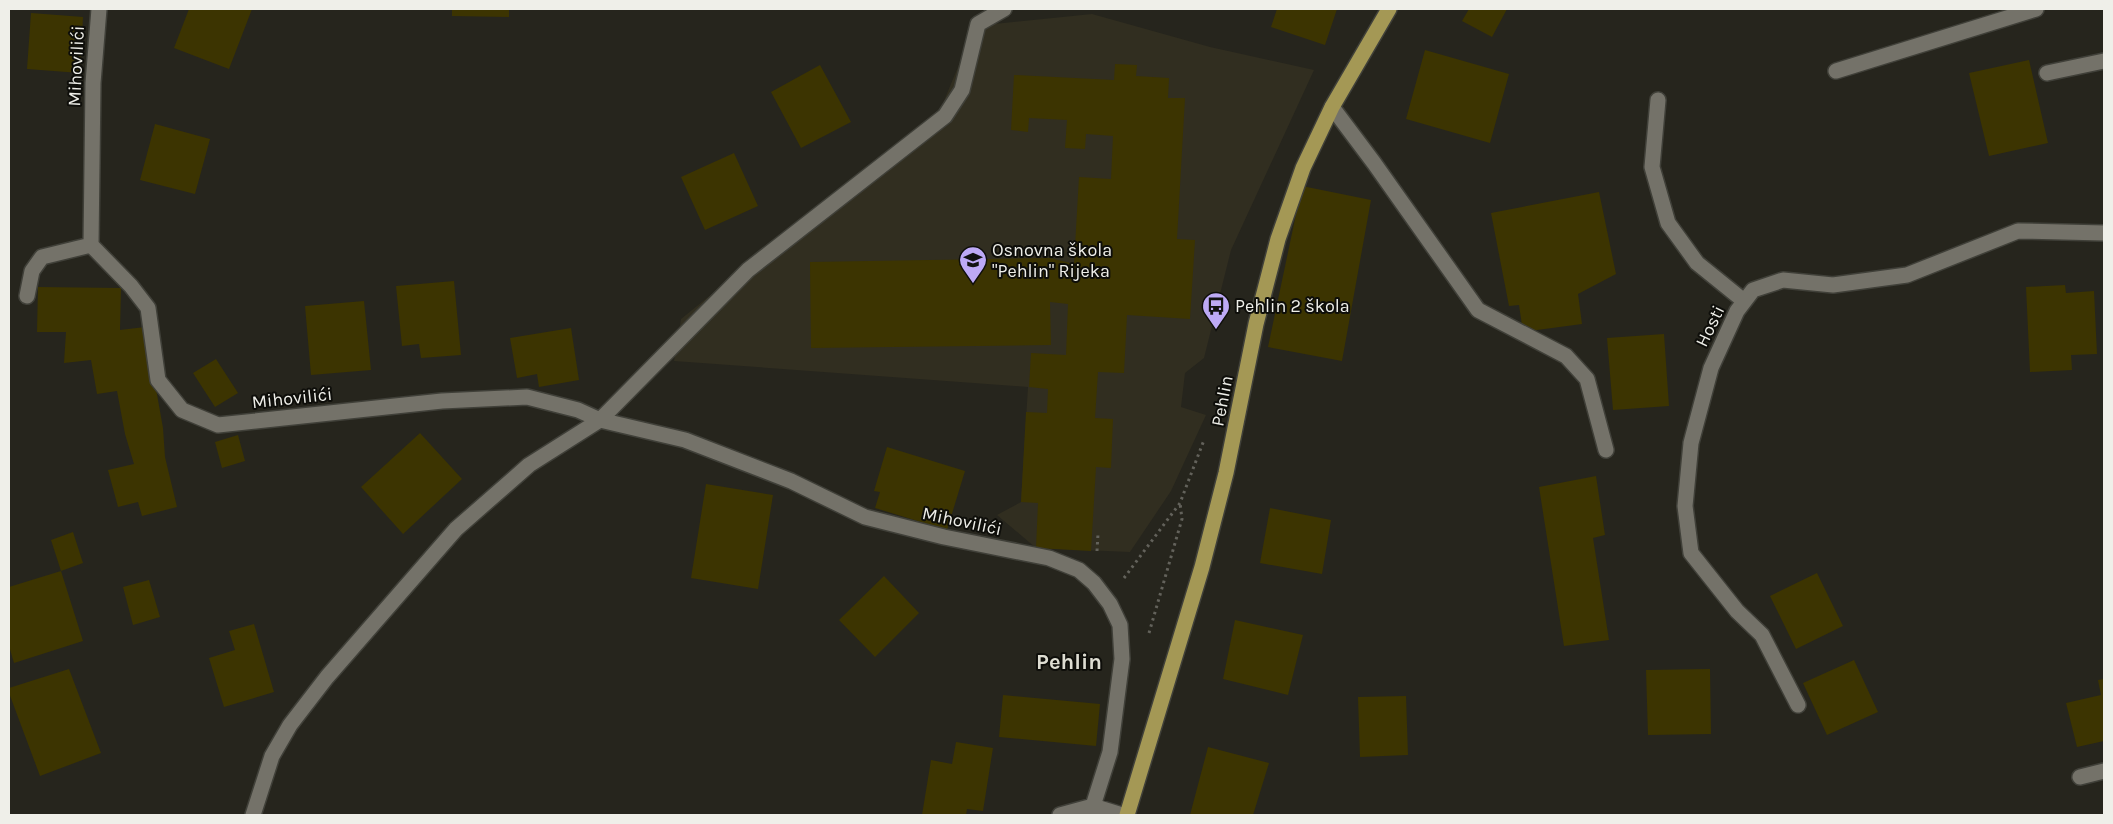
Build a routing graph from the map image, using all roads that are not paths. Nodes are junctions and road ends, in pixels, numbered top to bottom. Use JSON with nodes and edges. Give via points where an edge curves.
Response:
{"nodes":[{"id":1,"x":99,"y":9,"type":"edge"},
{"id":2,"x":1004,"y":9,"type":"edge"},
{"id":3,"x":1389,"y":9,"type":"edge"},
{"id":4,"x":2036,"y":9,"type":"edge"},
{"id":5,"x":2104,"y":61,"type":"edge"},
{"id":6,"x":1836,"y":71,"type":"dead end"},
{"id":7,"x":2047,"y":73,"type":"dead end"},
{"id":8,"x":1658,"y":100,"type":"dead end"},
{"id":9,"x":1332,"y":107,"type":"junction"},
{"id":10,"x":2104,"y":233,"type":"edge"},
{"id":11,"x":91,"y":244,"type":"junction"},
{"id":12,"x":27,"y":296,"type":"dead end"},
{"id":13,"x":1744,"y":301,"type":"junction"},
{"id":14,"x":600,"y":420,"type":"junction"},
{"id":15,"x":1606,"y":450,"type":"dead end"},
{"id":16,"x":1798,"y":705,"type":"dead end"},
{"id":17,"x":2104,"y":771,"type":"edge"},
{"id":18,"x":2080,"y":777,"type":"dead end"},
{"id":19,"x":1093,"y":806,"type":"junction"},
{"id":20,"x":254,"y":815,"type":"edge"},
{"id":21,"x":1060,"y":815,"type":"edge"},
{"id":22,"x":1122,"y":815,"type":"edge"},
{"id":23,"x":1127,"y":815,"type":"edge"}],
"edges":[{"from":1,"to":11,"type":"street","name":"Mihovilići","via":[[93,83]]},
{"from":2,"to":14,"type":"street","via":[[978,24],[962,90],[946,116],[748,270]]},
{"from":3,"to":9,"type":"main road","name":"Pehlin"},
{"from":4,"to":6,"type":"street"},
{"from":5,"to":7,"type":"street"},
{"from":8,"to":13,"type":"street","via":[[1652,167],[1668,223],[1698,263]]},
{"from":9,"to":15,"type":"street","via":[[1478,310],[1566,356],[1587,379]]},
{"from":9,"to":23,"type":"main road","name":"Pehlin","via":[[1304,168],[1278,239],[1202,567]]},
{"from":10,"to":13,"type":"street","name":"Hosti","via":[[2018,230],[1908,275],[1833,285],[1783,280],[1753,290]]},
{"from":11,"to":12,"type":"street","via":[[42,257],[32,271]]},
{"from":11,"to":14,"type":"street","name":"Mihovilići","via":[[148,308],[158,380],[182,410],[218,425],[442,401],[526,397],[578,410]]},
{"from":13,"to":16,"type":"street","name":"Hosti","via":[[1711,368],[1691,443],[1685,506],[1691,553],[1737,611],[1762,635]]},
{"from":14,"to":19,"type":"street","name":"Mihovilići","via":[[685,440],[791,481],[865,517],[1049,558],[1079,570],[1106,599],[1120,626],[1122,660],[1110,752]]},
{"from":14,"to":20,"type":"street","via":[[529,465],[456,529],[327,677],[290,725],[272,756]]},
{"from":17,"to":18,"type":"street"},
{"from":19,"to":21,"type":"street"},
{"from":19,"to":22,"type":"street"}]}
